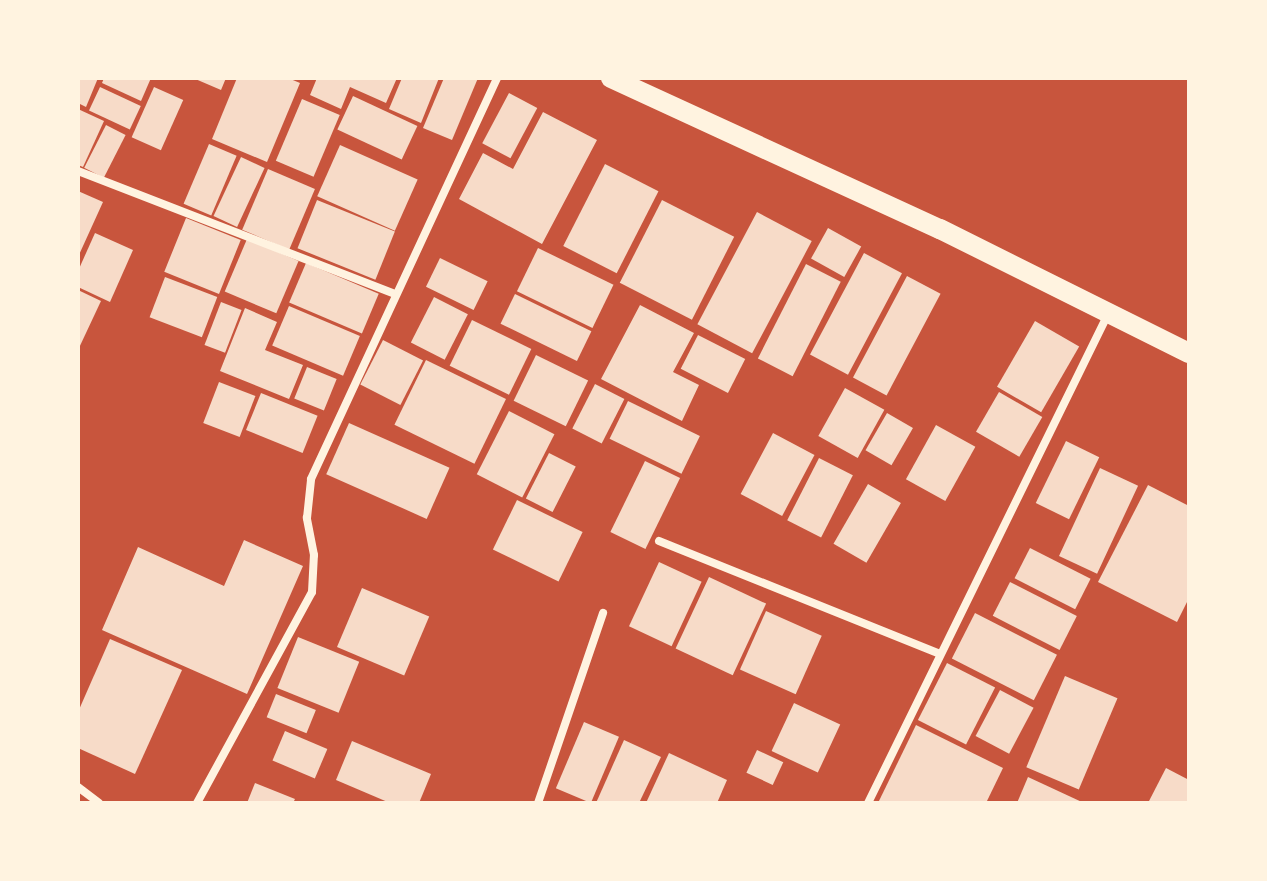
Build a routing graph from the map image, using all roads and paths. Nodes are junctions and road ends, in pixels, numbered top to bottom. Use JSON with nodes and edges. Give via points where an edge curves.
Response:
{"nodes":[{"id":1,"x":497,"y":78,"type":"edge"},
{"id":2,"x":611,"y":78,"type":"edge"},
{"id":3,"x":78,"y":171,"type":"edge"},
{"id":4,"x":393,"y":293,"type":"junction"},
{"id":5,"x":1107,"y":316,"type":"junction"},
{"id":6,"x":1189,"y":353,"type":"edge"},
{"id":7,"x":659,"y":541,"type":"dead end"},
{"id":8,"x":603,"y":613,"type":"dead end"},
{"id":9,"x":940,"y":654,"type":"junction"},
{"id":10,"x":78,"y":787,"type":"edge"},
{"id":11,"x":99,"y":803,"type":"edge"},
{"id":12,"x":197,"y":803,"type":"edge"},
{"id":13,"x":538,"y":803,"type":"edge"},
{"id":14,"x":868,"y":803,"type":"edge"}],
"edges":[{"from":1,"to":4,"type":"street"},
{"from":2,"to":5,"type":"main road","via":[[940,229]]},
{"from":3,"to":4,"type":"street"},
{"from":4,"to":12,"type":"street","via":[[311,479],[307,518],[314,555],[312,592]]},
{"from":5,"to":6,"type":"main road"},
{"from":5,"to":9,"type":"street"},
{"from":7,"to":9,"type":"street"},
{"from":8,"to":13,"type":"street"},
{"from":9,"to":14,"type":"street"},
{"from":10,"to":11,"type":"street"}]}
